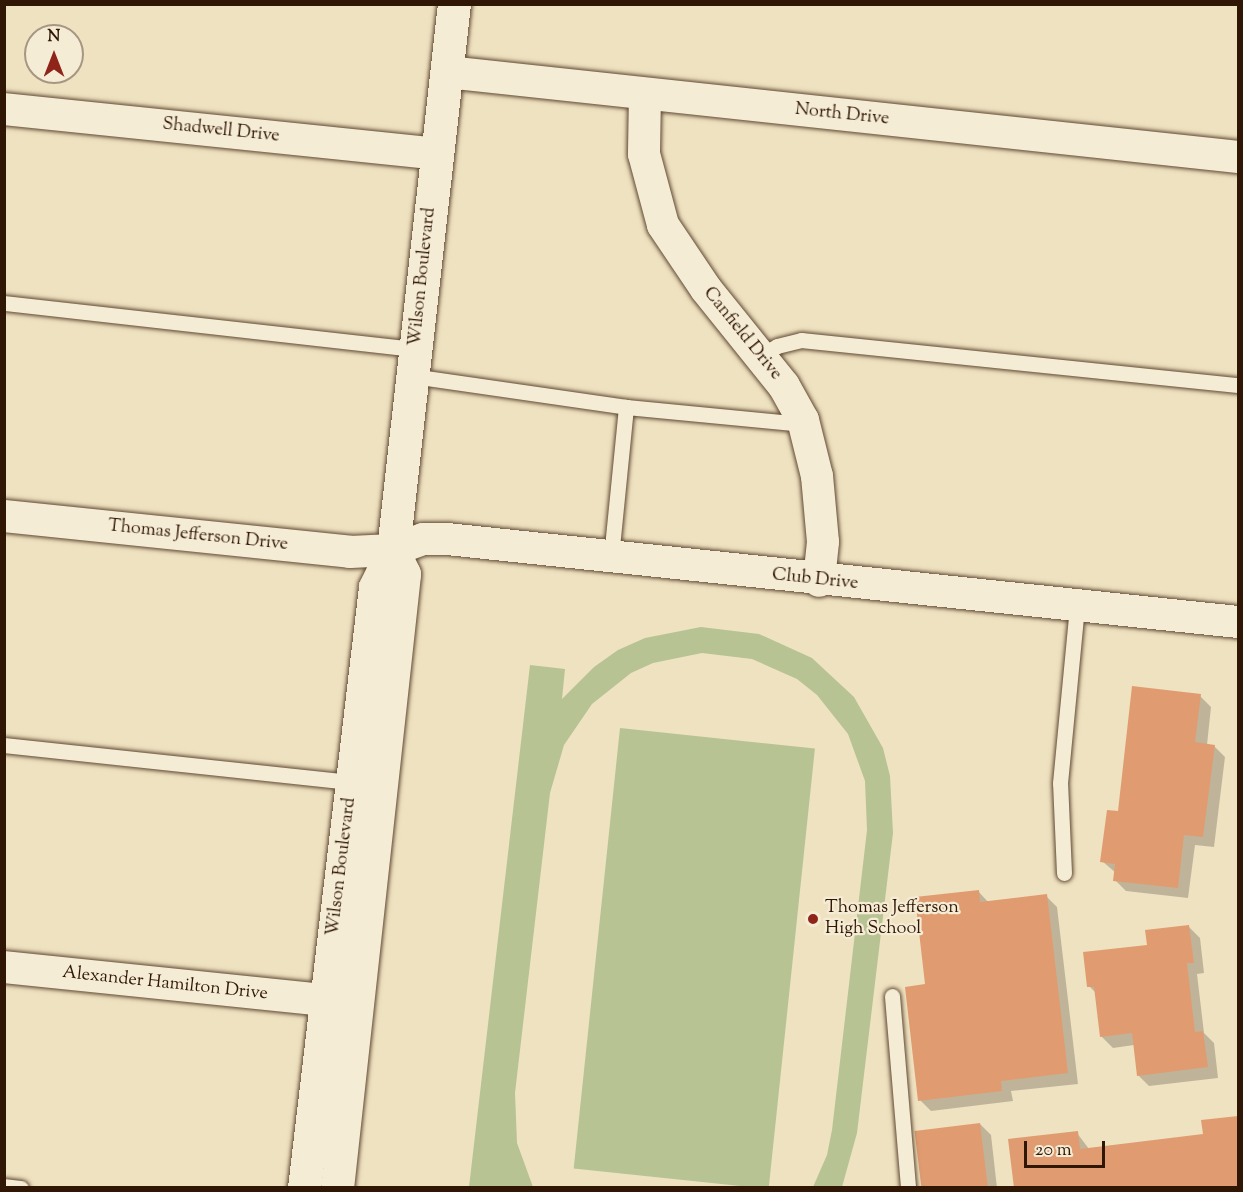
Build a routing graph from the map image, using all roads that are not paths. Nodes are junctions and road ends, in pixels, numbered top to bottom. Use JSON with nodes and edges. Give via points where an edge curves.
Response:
{"nodes":[{"id":1,"x":454,"y":4,"type":"edge"},
{"id":2,"x":447,"y":72,"type":"junction"},
{"id":3,"x":645,"y":94,"type":"junction"},
{"id":4,"x":4,"y":109,"type":"edge"},
{"id":5,"x":437,"y":154,"type":"junction"},
{"id":6,"x":1239,"y":157,"type":"edge"},
{"id":7,"x":4,"y":303,"type":"edge"},
{"id":8,"x":760,"y":355,"type":"junction"},
{"id":9,"x":414,"y":362,"type":"junction"},
{"id":10,"x":1239,"y":384,"type":"edge"},
{"id":11,"x":626,"y":407,"type":"junction"},
{"id":12,"x":804,"y":424,"type":"junction"},
{"id":13,"x":4,"y":516,"type":"edge"},
{"id":14,"x":393,"y":550,"type":"junction"},
{"id":15,"x":611,"y":557,"type":"junction"},
{"id":16,"x":819,"y":580,"type":"junction"},
{"id":17,"x":1077,"y":607,"type":"junction"},
{"id":18,"x":1239,"y":622,"type":"edge"},
{"id":19,"x":4,"y":745,"type":"edge"},
{"id":20,"x":352,"y":782,"type":"junction"},
{"id":21,"x":1064,"y":873,"type":"dead end"},
{"id":22,"x":4,"y":967,"type":"edge"},
{"id":23,"x":892,"y":996,"type":"dead end"},
{"id":24,"x":326,"y":1000,"type":"junction"},
{"id":25,"x":4,"y":1186,"type":"edge"},
{"id":26,"x":21,"y":1188,"type":"edge"},
{"id":27,"x":304,"y":1188,"type":"edge"},
{"id":28,"x":337,"y":1188,"type":"edge"},
{"id":29,"x":908,"y":1188,"type":"edge"}],
"edges":[{"from":1,"to":2,"type":"street","name":"Wilson Boulevard"},
{"from":2,"to":3,"type":"street","name":"North Drive"},
{"from":2,"to":5,"type":"street","name":"Wilson Boulevard"},
{"from":3,"to":6,"type":"street","name":"North Drive"},
{"from":3,"to":8,"type":"street","name":"Canfield Drive","via":[[644,154],[663,225],[706,289]]},
{"from":4,"to":5,"type":"street","name":"Shadwell Drive"},
{"from":5,"to":9,"type":"street","name":"Wilson Boulevard"},
{"from":7,"to":9,"type":"lane"},
{"from":8,"to":10,"type":"lane","via":[[801,340]]},
{"from":8,"to":12,"type":"street","name":"Canfield Drive","via":[[784,386]]},
{"from":9,"to":11,"type":"lane"},
{"from":9,"to":14,"type":"street","name":"Wilson Boulevard"},
{"from":11,"to":12,"type":"lane"},
{"from":11,"to":15,"type":"lane"},
{"from":12,"to":16,"type":"street","name":"Canfield Drive","via":[[817,476],[823,542]]},
{"from":13,"to":14,"type":"street","name":"Thomas Jefferson Drive","via":[[350,552]]},
{"from":14,"to":15,"type":"street","name":"Club Drive","via":[[423,540],[447,539]]},
{"from":14,"to":20,"type":"street","name":"Wilson Boulevard","via":[[375,587]]},
{"from":14,"to":28,"type":"street","name":"Wilson Boulevard","via":[[404,574]]},
{"from":15,"to":16,"type":"street","name":"Club Drive"},
{"from":16,"to":17,"type":"street","name":"Club Drive"},
{"from":17,"to":18,"type":"street","name":"Club Drive"},
{"from":17,"to":21,"type":"lane","via":[[1060,794]]},
{"from":19,"to":20,"type":"lane"},
{"from":20,"to":24,"type":"street","name":"Wilson Boulevard"},
{"from":22,"to":24,"type":"street","name":"Alexander Hamilton Drive"},
{"from":23,"to":29,"type":"lane"},
{"from":24,"to":27,"type":"street","name":"Wilson Boulevard"},
{"from":25,"to":26,"type":"lane"}]}
